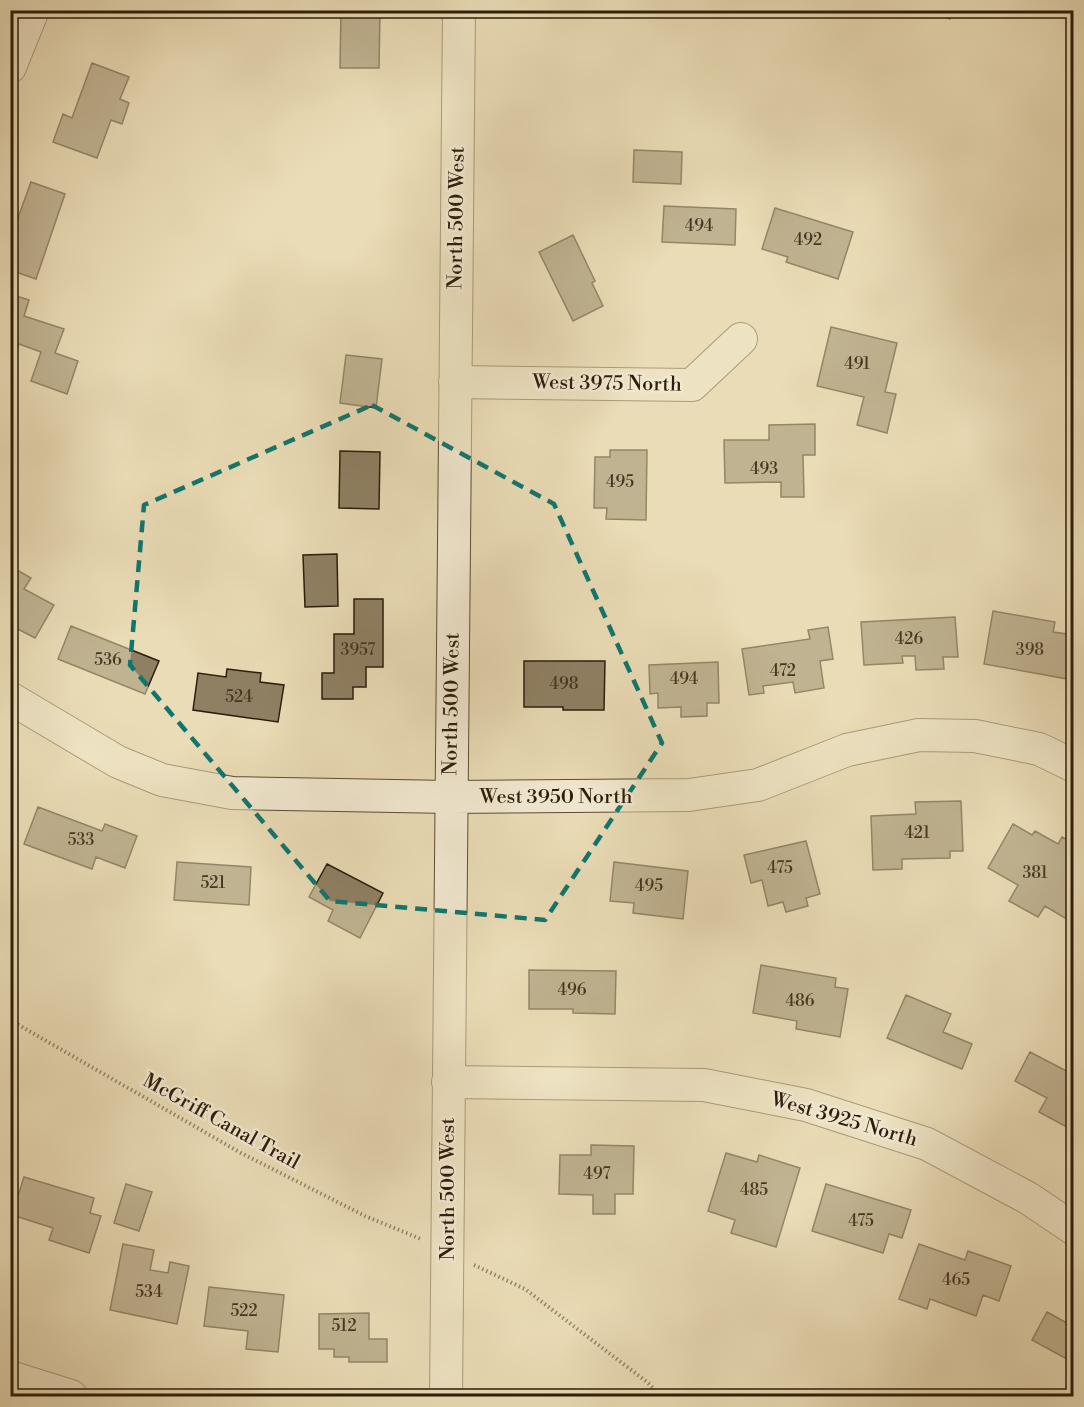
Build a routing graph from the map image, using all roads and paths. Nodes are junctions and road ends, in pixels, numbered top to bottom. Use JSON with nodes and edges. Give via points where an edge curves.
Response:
{"nodes":[{"id":1,"x":33,"y":10,"type":"edge"},
{"id":2,"x":459,"y":10,"type":"edge"},
{"id":3,"x":10,"y":67,"type":"edge"},
{"id":4,"x":741,"y":339,"type":"dead end"},
{"id":5,"x":455,"y":382,"type":"junction"},
{"id":6,"x":10,"y":698,"type":"edge"},
{"id":7,"x":1074,"y":766,"type":"edge"},
{"id":8,"x":451,"y":797,"type":"junction"},
{"id":9,"x":10,"y":1020,"type":"edge"},
{"id":10,"x":448,"y":1082,"type":"junction"},
{"id":11,"x":1074,"y":1229,"type":"edge"},
{"id":12,"x":422,"y":1239,"type":"dead end"},
{"id":13,"x":479,"y":1268,"type":"dead end"},
{"id":14,"x":10,"y":1377,"type":"edge"},
{"id":15,"x":71,"y":1396,"type":"edge"},
{"id":16,"x":446,"y":1396,"type":"edge"},
{"id":17,"x":661,"y":1396,"type":"edge"}],
"edges":[{"from":1,"to":3,"type":"street"},
{"from":2,"to":5,"type":"street","name":"North 500 West"},
{"from":4,"to":5,"type":"street","name":"West 3975 North","via":[[692,385]]},
{"from":5,"to":8,"type":"street","name":"North 500 West"},
{"from":6,"to":8,"type":"street","name":"West 3950 North","via":[[118,762],[162,780],[232,794]]},
{"from":7,"to":8,"type":"street","name":"West 3950 North","via":[[1039,749],[975,736],[919,735],[847,750],[758,785],[689,795]]},
{"from":8,"to":10,"type":"street","name":"North 500 West"},
{"from":9,"to":12,"type":"path","name":"McGriff Canal Trail","via":[[241,1152],[365,1216]]},
{"from":10,"to":11,"type":"street","name":"West 3925 North","via":[[704,1085],[806,1105],[927,1144],[1028,1198]]},
{"from":10,"to":16,"type":"street","name":"North 500 West"},
{"from":13,"to":17,"type":"path","via":[[525,1289]]},
{"from":14,"to":15,"type":"street"}]}
